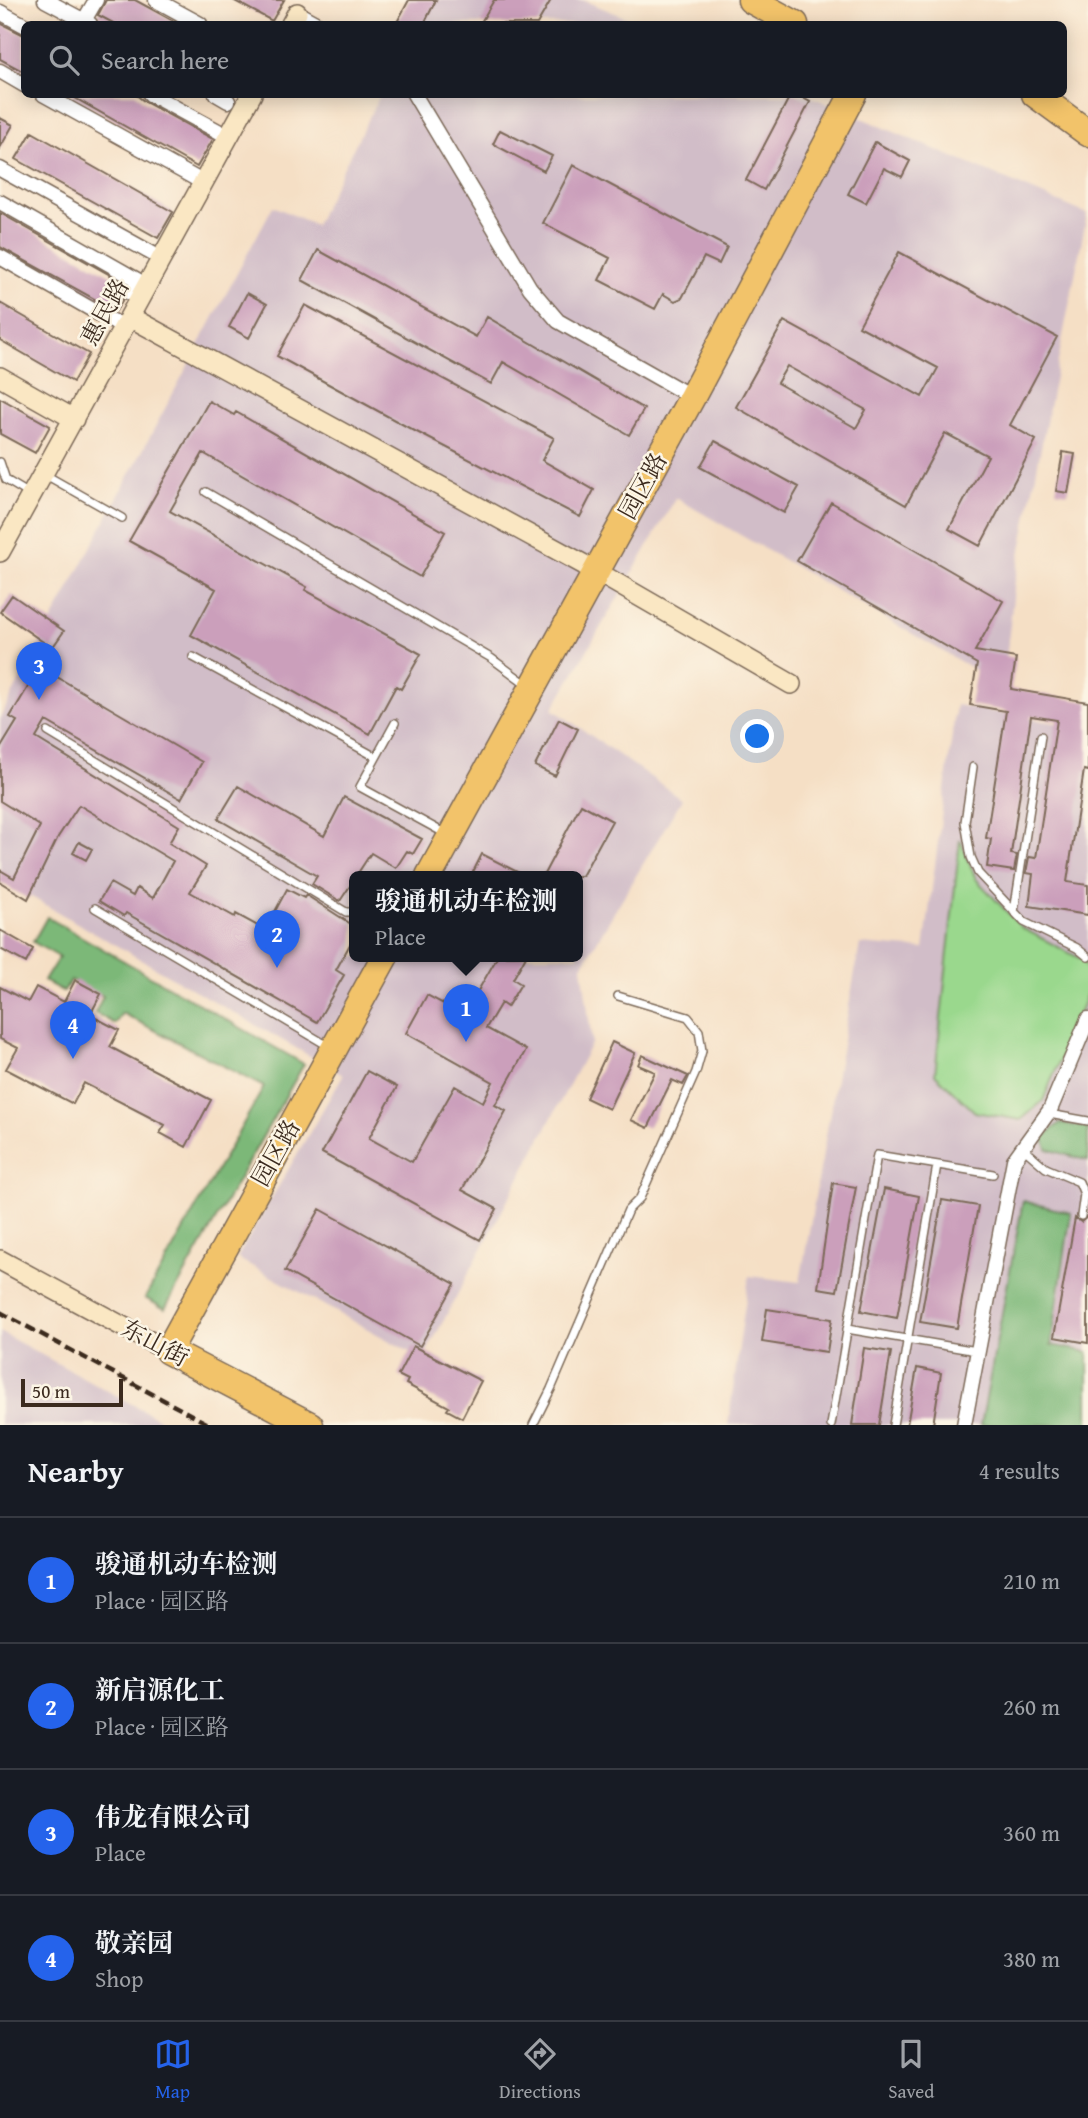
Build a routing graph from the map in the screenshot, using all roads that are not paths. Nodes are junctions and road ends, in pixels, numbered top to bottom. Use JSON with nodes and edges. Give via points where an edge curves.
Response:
{"nodes":[{"id":1,"x":45,"y":0,"type":"edge"},
{"id":2,"x":96,"y":0,"type":"edge"},
{"id":3,"x":156,"y":0,"type":"edge"},
{"id":4,"x":751,"y":0,"type":"edge"},
{"id":5,"x":0,"y":12,"type":"edge"},
{"id":6,"x":82,"y":21,"type":"edge"},
{"id":7,"x":86,"y":21,"type":"edge"},
{"id":8,"x":194,"y":21,"type":"edge"},
{"id":9,"x":790,"y":21,"type":"edge"},
{"id":10,"x":21,"y":23,"type":"edge"},
{"id":11,"x":0,"y":71,"type":"edge"},
{"id":12,"x":21,"y":83,"type":"edge"},
{"id":13,"x":48,"y":98,"type":"edge"},
{"id":14,"x":157,"y":98,"type":"edge"},
{"id":15,"x":250,"y":98,"type":"edge"},
{"id":16,"x":416,"y":98,"type":"edge"},
{"id":17,"x":851,"y":98,"type":"edge"},
{"id":18,"x":1040,"y":98,"type":"edge"},
{"id":19,"x":1088,"y":133,"type":"edge"},
{"id":20,"x":229,"y":137,"type":"junction"},
{"id":21,"x":0,"y":169,"type":"edge"},
{"id":22,"x":204,"y":183,"type":"junction"},
{"id":23,"x":0,"y":202,"type":"edge"},
{"id":24,"x":0,"y":257,"type":"edge"},
{"id":25,"x":162,"y":259,"type":"junction"},
{"id":26,"x":123,"y":323,"type":"junction"},
{"id":27,"x":0,"y":377,"type":"edge"},
{"id":28,"x":691,"y":397,"type":"junction"},
{"id":29,"x":74,"y":419,"type":"junction"},
{"id":30,"x":0,"y":462,"type":"edge"},
{"id":31,"x":43,"y":474,"type":"junction"},
{"id":32,"x":206,"y":492,"type":"dead end"},
{"id":33,"x":32,"y":495,"type":"junction"},
{"id":34,"x":122,"y":519,"type":"dead end"},
{"id":35,"x":2,"y":545,"type":"edge"},
{"id":36,"x":597,"y":572,"type":"junction"},
{"id":37,"x":193,"y":657,"type":"dead end"},
{"id":38,"x":791,"y":684,"type":"dead end"},
{"id":39,"x":532,"y":689,"type":"junction"},
{"id":40,"x":395,"y":723,"type":"dead end"},
{"id":41,"x":48,"y":732,"type":"dead end"},
{"id":42,"x":1041,"y":736,"type":"dead end"},
{"id":43,"x":376,"y":757,"type":"junction"},
{"id":44,"x":973,"y":767,"type":"dead end"},
{"id":45,"x":451,"y":836,"type":"junction"},
{"id":46,"x":432,"y":871,"type":"edge"},
{"id":47,"x":95,"y":908,"type":"dead end"},
{"id":48,"x":349,"y":912,"type":"edge"},
{"id":49,"x":1014,"y":912,"type":"junction"},
{"id":50,"x":1088,"y":957,"type":"edge"},
{"id":51,"x":382,"y":962,"type":"edge"},
{"id":52,"x":618,"y":996,"type":"dead end"},
{"id":53,"x":1088,"y":1019,"type":"edge"},
{"id":54,"x":334,"y":1049,"type":"junction"},
{"id":55,"x":1048,"y":1113,"type":"junction"},
{"id":56,"x":1088,"y":1121,"type":"edge"},
{"id":57,"x":1023,"y":1148,"type":"junction"},
{"id":58,"x":937,"y":1165,"type":"junction"},
{"id":59,"x":993,"y":1174,"type":"dead end"},
{"id":60,"x":1081,"y":1216,"type":"dead end"},
{"id":61,"x":0,"y":1260,"type":"edge"},
{"id":62,"x":847,"y":1329,"type":"junction"},
{"id":63,"x":908,"y":1339,"type":"junction"},
{"id":64,"x":168,"y":1351,"type":"junction"},
{"id":65,"x":978,"y":1351,"type":"junction"},
{"id":66,"x":310,"y":1425,"type":"edge"},
{"id":67,"x":533,"y":1425,"type":"edge"},
{"id":68,"x":831,"y":1425,"type":"edge"},
{"id":69,"x":893,"y":1425,"type":"edge"},
{"id":70,"x":964,"y":1425,"type":"edge"}],
"edges":[{"from":1,"to":6,"type":"street"},
{"from":2,"to":7,"type":"street"},
{"from":3,"to":8,"type":"street"},
{"from":4,"to":9,"type":"highway"},
{"from":5,"to":10,"type":"street"},
{"from":11,"to":12,"type":"street"},
{"from":13,"to":22,"type":"street"},
{"from":14,"to":20,"type":"street"},
{"from":15,"to":20,"type":"street","name":"惠民路"},
{"from":16,"to":28,"type":"street","via":[[530,288],[558,321]]},
{"from":17,"to":28,"type":"highway","name":"园区路"},
{"from":18,"to":19,"type":"highway"},
{"from":20,"to":22,"type":"street","name":"惠民路"},
{"from":21,"to":25,"type":"street"},
{"from":22,"to":25,"type":"street","name":"惠民路"},
{"from":23,"to":26,"type":"street","via":[[139,281]]},
{"from":24,"to":26,"type":"street"},
{"from":25,"to":26,"type":"street","name":"惠民路"},
{"from":26,"to":29,"type":"street","name":"惠民路"},
{"from":26,"to":36,"type":"street"},
{"from":27,"to":29,"type":"street"},
{"from":28,"to":36,"type":"highway","name":"园区路"},
{"from":29,"to":31,"type":"street","name":"惠民路"},
{"from":30,"to":33,"type":"lane","via":[[6,480]]},
{"from":31,"to":33,"type":"street","name":"惠民路"},
{"from":31,"to":34,"type":"lane"},
{"from":32,"to":39,"type":"lane","via":[[491,659]]},
{"from":33,"to":35,"type":"street","name":"惠民路"},
{"from":36,"to":38,"type":"street"},
{"from":36,"to":39,"type":"highway","name":"园区路"},
{"from":37,"to":43,"type":"lane"},
{"from":39,"to":45,"type":"highway","name":"园区路"},
{"from":40,"to":43,"type":"lane"},
{"from":41,"to":48,"type":"lane"},
{"from":42,"to":49,"type":"lane"},
{"from":43,"to":45,"type":"lane","via":[[360,787]]},
{"from":44,"to":49,"type":"lane","via":[[965,822],[971,857],[978,873]]},
{"from":45,"to":46,"type":"highway","name":"园区路"},
{"from":47,"to":54,"type":"lane"},
{"from":49,"to":50,"type":"lane"},
{"from":51,"to":54,"type":"highway","name":"园区路"},
{"from":52,"to":67,"type":"lane","via":[[688,1017],[699,1031],[702,1051],[645,1186],[628,1210]]},
{"from":53,"to":55,"type":"street"},
{"from":54,"to":64,"type":"highway","name":"园区路"},
{"from":55,"to":56,"type":"lane"},
{"from":55,"to":57,"type":"street"},
{"from":57,"to":60,"type":"lane","via":[[1046,1168],[1079,1182],[1084,1194]]},
{"from":57,"to":65,"type":"street","via":[[1014,1160]]},
{"from":58,"to":59,"type":"lane"},
{"from":58,"to":62,"type":"lane","via":[[877,1155]]},
{"from":58,"to":63,"type":"lane"},
{"from":61,"to":64,"type":"street","name":"东山街"},
{"from":62,"to":63,"type":"lane"},
{"from":62,"to":68,"type":"lane"},
{"from":63,"to":65,"type":"lane"},
{"from":63,"to":69,"type":"lane"},
{"from":64,"to":66,"type":"highway","name":"东山街"},
{"from":65,"to":70,"type":"street"}]}
